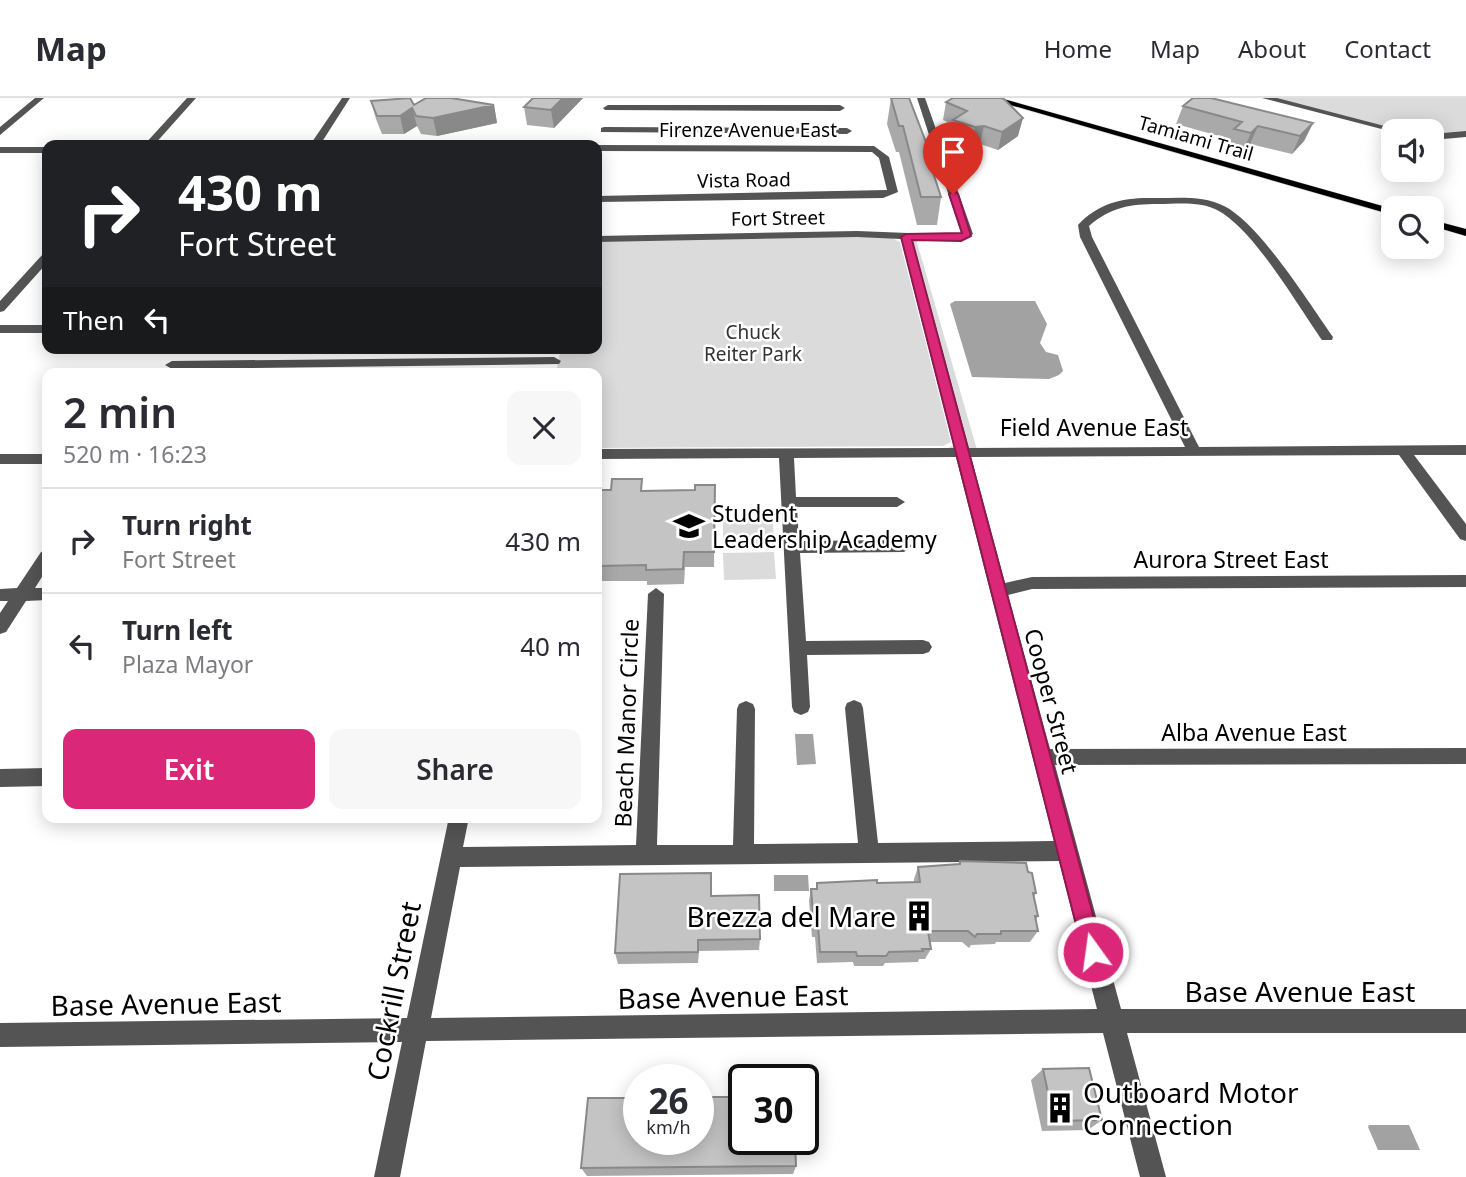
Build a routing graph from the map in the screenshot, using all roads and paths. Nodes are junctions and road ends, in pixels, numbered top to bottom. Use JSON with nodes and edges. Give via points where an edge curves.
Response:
{"nodes":[{"id":1,"x":40,"y":98,"type":"edge"},
{"id":2,"x":192,"y":98,"type":"edge"},
{"id":3,"x":346,"y":98,"type":"edge"},
{"id":4,"x":921,"y":98,"type":"edge"},
{"id":5,"x":990,"y":98,"type":"edge"},
{"id":6,"x":1014,"y":98,"type":"edge"},
{"id":7,"x":1266,"y":98,"type":"edge"},
{"id":8,"x":609,"y":103,"type":"edge"},
{"id":9,"x":839,"y":103,"type":"edge"},
{"id":10,"x":1381,"y":127,"type":"edge"},
{"id":11,"x":604,"y":130,"type":"junction"},
{"id":12,"x":847,"y":131,"type":"junction"},
{"id":13,"x":0,"y":132,"type":"edge"},
{"id":14,"x":1466,"y":134,"type":"edge"},
{"id":15,"x":1444,"y":136,"type":"edge"},
{"id":16,"x":154,"y":140,"type":"edge"},
{"id":17,"x":317,"y":140,"type":"edge"},
{"id":18,"x":601,"y":140,"type":"edge"},
{"id":19,"x":602,"y":148,"type":"edge"},
{"id":20,"x":851,"y":148,"type":"junction"},
{"id":21,"x":0,"y":150,"type":"edge"},
{"id":22,"x":42,"y":150,"type":"edge"},
{"id":23,"x":891,"y":194,"type":"joint"},
{"id":24,"x":602,"y":199,"type":"edge"},
{"id":25,"x":1381,"y":201,"type":"edge"},
{"id":26,"x":1381,"y":209,"type":"edge"},
{"id":27,"x":1444,"y":219,"type":"edge"},
{"id":28,"x":1466,"y":225,"type":"edge"},
{"id":29,"x":1444,"y":227,"type":"edge"},
{"id":30,"x":1466,"y":233,"type":"edge"},
{"id":31,"x":906,"y":237,"type":"junction"},
{"id":32,"x":602,"y":239,"type":"edge"},
{"id":33,"x":42,"y":261,"type":"edge"},
{"id":34,"x":0,"y":307,"type":"edge"},
{"id":35,"x":0,"y":329,"type":"edge"},
{"id":36,"x":42,"y":329,"type":"edge"},
{"id":37,"x":1327,"y":337,"type":"dead end"},
{"id":38,"x":554,"y":361,"type":"edge"},
{"id":39,"x":319,"y":363,"type":"junction"},
{"id":40,"x":194,"y":368,"type":"edge"},
{"id":41,"x":313,"y":368,"type":"edge"},
{"id":42,"x":416,"y":368,"type":"edge"},
{"id":43,"x":1402,"y":449,"type":"junction"},
{"id":44,"x":1194,"y":450,"type":"junction"},
{"id":45,"x":1466,"y":450,"type":"edge"},
{"id":46,"x":962,"y":451,"type":"junction"},
{"id":47,"x":786,"y":452,"type":"junction"},
{"id":48,"x":602,"y":454,"type":"edge"},
{"id":49,"x":42,"y":458,"type":"edge"},
{"id":50,"x":0,"y":459,"type":"edge"},
{"id":51,"x":789,"y":502,"type":"junction"},
{"id":52,"x":897,"y":502,"type":"dead end"},
{"id":53,"x":1466,"y":535,"type":"edge"},
{"id":54,"x":904,"y":546,"type":"dead end"},
{"id":55,"x":791,"y":547,"type":"junction"},
{"id":56,"x":42,"y":564,"type":"edge"},
{"id":57,"x":1466,"y":580,"type":"edge"},
{"id":58,"x":998,"y":592,"type":"junction"},
{"id":59,"x":42,"y":594,"type":"edge"},
{"id":60,"x":656,"y":594,"type":"dead end"},
{"id":61,"x":0,"y":595,"type":"edge"},
{"id":62,"x":21,"y":595,"type":"junction"},
{"id":63,"x":0,"y":627,"type":"edge"},
{"id":64,"x":923,"y":647,"type":"dead end"},
{"id":65,"x":797,"y":648,"type":"junction"},
{"id":66,"x":801,"y":707,"type":"dead end"},
{"id":67,"x":854,"y":708,"type":"dead end"},
{"id":68,"x":746,"y":709,"type":"dead end"},
{"id":69,"x":1466,"y":756,"type":"edge"},
{"id":70,"x":1042,"y":757,"type":"junction"},
{"id":71,"x":42,"y":777,"type":"edge"},
{"id":72,"x":0,"y":778,"type":"edge"},
{"id":73,"x":457,"y":823,"type":"edge"},
{"id":74,"x":1068,"y":851,"type":"junction"},
{"id":75,"x":743,"y":852,"type":"junction"},
{"id":76,"x":869,"y":852,"type":"junction"},
{"id":77,"x":646,"y":854,"type":"junction"},
{"id":78,"x":450,"y":857,"type":"junction"},
{"id":79,"x":1110,"y":1021,"type":"junction"},
{"id":80,"x":1466,"y":1021,"type":"edge"},
{"id":81,"x":416,"y":1029,"type":"junction"},
{"id":82,"x":0,"y":1035,"type":"edge"},
{"id":83,"x":387,"y":1177,"type":"edge"},
{"id":84,"x":1153,"y":1177,"type":"edge"}],
"edges":[{"from":1,"to":13,"type":"street"},
{"from":2,"to":16,"type":"street"},
{"from":3,"to":17,"type":"street"},
{"from":4,"to":31,"type":"street","name":"Fort Street","via":[[967,234]]},
{"from":5,"to":26,"type":"main road","name":"Tamiami Trail"},
{"from":6,"to":25,"type":"main road","name":"Tamiami Trail"},
{"from":7,"to":10,"type":"street"},
{"from":8,"to":9,"type":"street"},
{"from":8,"to":11,"type":"street"},
{"from":9,"to":12,"type":"street"},
{"from":11,"to":12,"type":"street"},
{"from":11,"to":18,"type":"street"},
{"from":12,"to":20,"type":"street"},
{"from":14,"to":15,"type":"street"},
{"from":19,"to":20,"type":"street","name":"Firenze Avenue East"},
{"from":20,"to":23,"type":"street","name":"Firenze Avenue East","via":[[880,151]]},
{"from":21,"to":22,"type":"street"},
{"from":23,"to":24,"type":"street","name":"Vista Road"},
{"from":27,"to":28,"type":"main road"},
{"from":29,"to":30,"type":"main road"},
{"from":31,"to":32,"type":"street","name":"Fort Street"},
{"from":31,"to":46,"type":"street","name":"Cooper Street"},
{"from":33,"to":34,"type":"street"},
{"from":35,"to":36,"type":"street"},
{"from":37,"to":44,"type":"street","via":[[1231,213],[1194,201],[1126,201],[1110,204],[1094,215],[1083,225],[1086,237]]},
{"from":38,"to":42,"type":"street"},
{"from":39,"to":40,"type":"street"},
{"from":39,"to":41,"type":"street"},
{"from":39,"to":42,"type":"street"},
{"from":43,"to":44,"type":"street","name":"Field Avenue East"},
{"from":43,"to":45,"type":"street","name":"Field Avenue East"},
{"from":43,"to":53,"type":"street"},
{"from":44,"to":46,"type":"street","name":"Field Avenue East"},
{"from":46,"to":47,"type":"street","name":"Field Avenue East"},
{"from":46,"to":58,"type":"street","name":"Cooper Street"},
{"from":47,"to":48,"type":"street","name":"Field Avenue East"},
{"from":47,"to":51,"type":"street"},
{"from":49,"to":50,"type":"street"},
{"from":51,"to":52,"type":"street"},
{"from":51,"to":55,"type":"street"},
{"from":54,"to":55,"type":"street"},
{"from":55,"to":65,"type":"street"},
{"from":56,"to":62,"type":"street"},
{"from":57,"to":58,"type":"street","name":"Aurora Street East","via":[[1032,583]]},
{"from":58,"to":70,"type":"street","name":"Cooper Street"},
{"from":59,"to":62,"type":"street"},
{"from":60,"to":77,"type":"street","name":"Beach Manor Circle"},
{"from":61,"to":62,"type":"street"},
{"from":62,"to":63,"type":"street"},
{"from":64,"to":65,"type":"street"},
{"from":65,"to":66,"type":"street"},
{"from":67,"to":76,"type":"street"},
{"from":68,"to":75,"type":"street"},
{"from":69,"to":70,"type":"street","name":"Alba Avenue East"},
{"from":70,"to":74,"type":"street","name":"Cooper Street"},
{"from":71,"to":72,"type":"street"},
{"from":73,"to":78,"type":"street","name":"Cockrill Street"},
{"from":74,"to":76,"type":"street"},
{"from":74,"to":79,"type":"street","name":"Cooper Street"},
{"from":75,"to":76,"type":"street"},
{"from":75,"to":77,"type":"street"},
{"from":77,"to":78,"type":"street"},
{"from":78,"to":81,"type":"street","name":"Cockrill Street"},
{"from":79,"to":80,"type":"street","name":"Base Avenue East"},
{"from":79,"to":81,"type":"street","name":"Base Avenue East"},
{"from":79,"to":84,"type":"street","name":"Cooper Street"},
{"from":81,"to":82,"type":"street","name":"Base Avenue East"},
{"from":81,"to":83,"type":"street","name":"Cockrill Street"}]}
